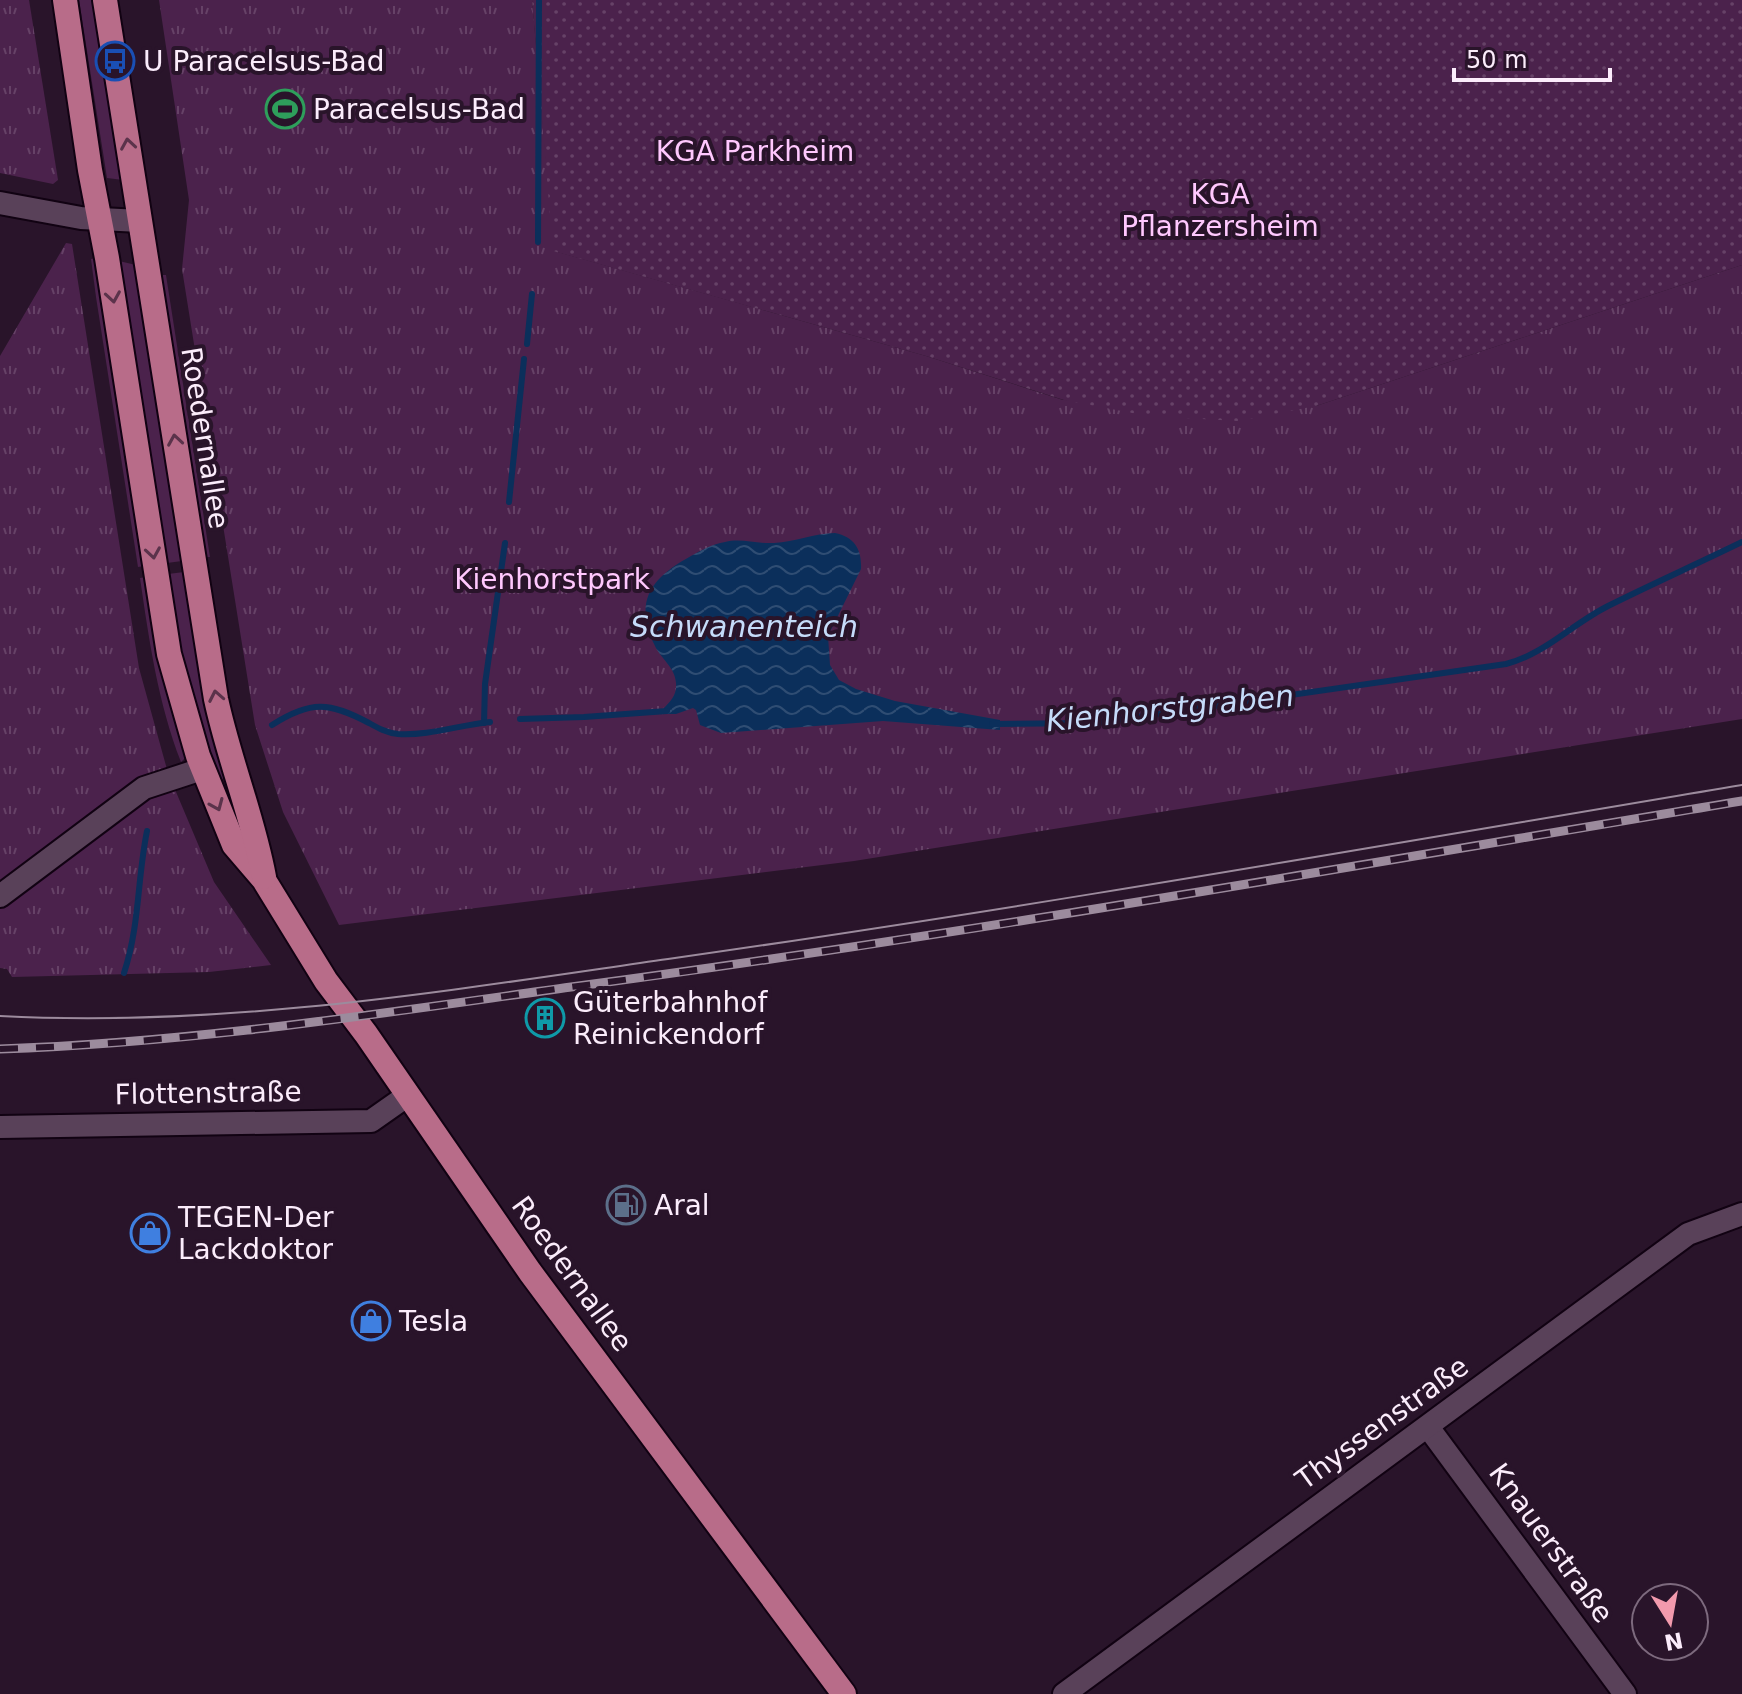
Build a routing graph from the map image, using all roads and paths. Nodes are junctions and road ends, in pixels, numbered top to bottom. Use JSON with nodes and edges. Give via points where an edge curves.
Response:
{"nodes":[{"id":1,"x":65,"y":0,"type":"edge"},
{"id":2,"x":105,"y":0,"type":"edge"},
{"id":3,"x":0,"y":203,"type":"edge"},
{"id":4,"x":100,"y":220,"type":"junction"},
{"id":5,"x":140,"y":221,"type":"junction"},
{"id":6,"x":202,"y":769,"type":"junction"},
{"id":7,"x":264,"y":880,"type":"junction"},
{"id":8,"x":0,"y":896,"type":"edge"},
{"id":9,"x":408,"y":1095,"type":"junction"},
{"id":10,"x":0,"y":1127,"type":"edge"},
{"id":11,"x":1742,"y":1214,"type":"edge"},
{"id":12,"x":1428,"y":1427,"type":"junction"},
{"id":13,"x":844,"y":1694,"type":"edge"},
{"id":14,"x":1064,"y":1694,"type":"edge"},
{"id":15,"x":1625,"y":1694,"type":"edge"}],
"edges":[{"from":1,"to":4,"type":"main road","name":"Roedernallee"},
{"from":5,"to":2,"type":"main road","name":"Roedernallee","one_way":true},
{"from":3,"to":4,"type":"street"},
{"from":4,"to":5,"type":"street"},
{"from":4,"to":6,"type":"main road","name":"Roedernallee","one_way":true,"via":[[169,654]]},
{"from":7,"to":5,"type":"main road","name":"Roedernallee","one_way":true,"via":[[256,834],[216,699]]},
{"from":6,"to":7,"type":"main road","name":"Roedernallee","one_way":true,"via":[[234,845]]},
{"from":6,"to":8,"type":"street","via":[[144,788]]},
{"from":7,"to":9,"type":"main road","name":"Roedernallee","via":[[326,981]]},
{"from":9,"to":10,"type":"street","name":"Flottenstraße","via":[[371,1121]]},
{"from":9,"to":13,"type":"main road","name":"Roedernallee","via":[[539,1283]]},
{"from":11,"to":12,"type":"street","name":"Thyssenstraße","via":[[1688,1234]]},
{"from":12,"to":14,"type":"street","name":"Thyssenstraße"},
{"from":12,"to":15,"type":"street","name":"Knauerstraße"}]}
